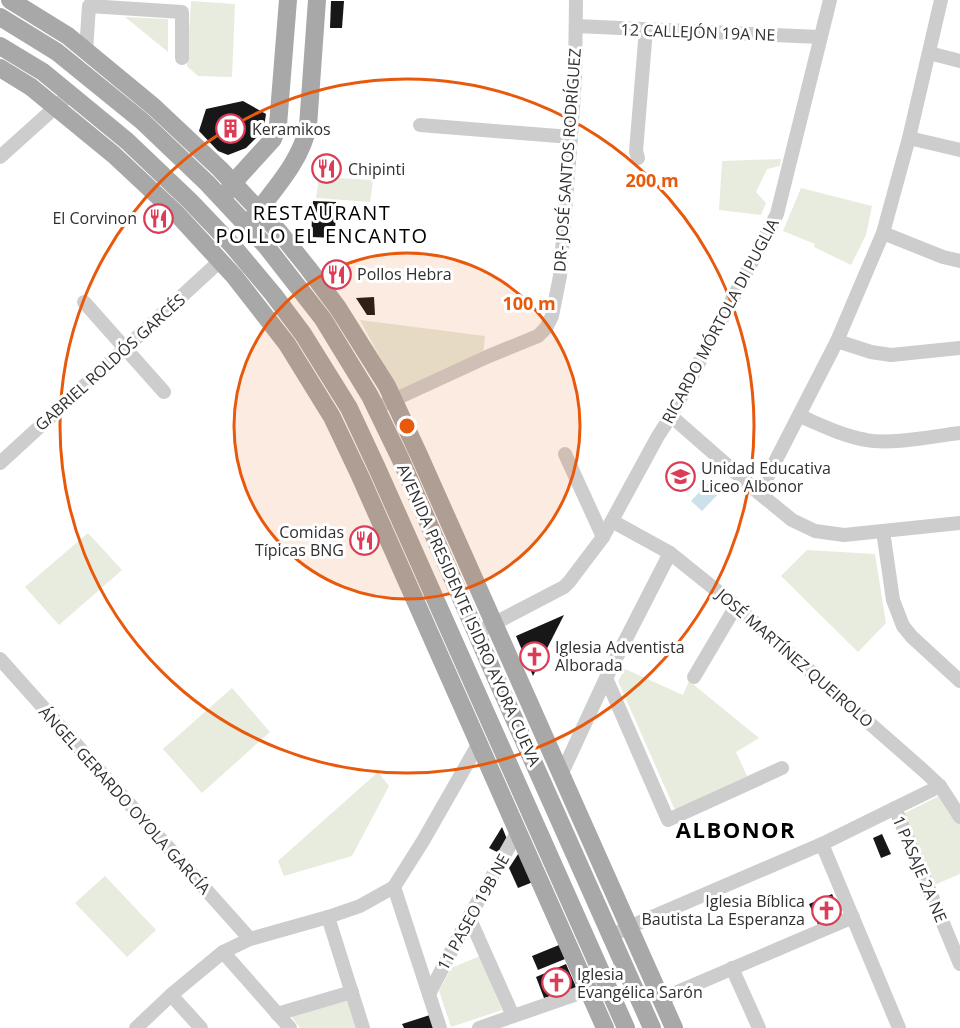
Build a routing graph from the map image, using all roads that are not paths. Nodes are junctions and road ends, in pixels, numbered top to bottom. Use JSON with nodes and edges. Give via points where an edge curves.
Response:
{"nodes":[{"id":1,"x":10,"y":0,"type":"edge"},
{"id":2,"x":288,"y":0,"type":"edge"},
{"id":3,"x":317,"y":0,"type":"edge"},
{"id":4,"x":576,"y":0,"type":"edge"},
{"id":5,"x":830,"y":0,"type":"edge"},
{"id":6,"x":941,"y":0,"type":"edge"},
{"id":7,"x":0,"y":17,"type":"edge"},
{"id":8,"x":576,"y":26,"type":"junction"},
{"id":9,"x":645,"y":29,"type":"junction"},
{"id":10,"x":820,"y":37,"type":"junction"},
{"id":11,"x":0,"y":46,"type":"edge"},
{"id":12,"x":86,"y":51,"type":"junction"},
{"id":13,"x":929,"y":53,"type":"junction"},
{"id":14,"x":182,"y":58,"type":"dead end"},
{"id":15,"x":960,"y":61,"type":"edge"},
{"id":16,"x":0,"y":68,"type":"edge"},
{"id":17,"x":70,"y":94,"type":"junction"},
{"id":18,"x":56,"y":106,"type":"junction"},
{"id":19,"x":420,"y":125,"type":"dead end"},
{"id":20,"x":571,"y":137,"type":"junction"},
{"id":21,"x":909,"y":138,"type":"junction"},
{"id":22,"x":960,"y":150,"type":"edge"},
{"id":23,"x":0,"y":157,"type":"edge"},
{"id":24,"x":638,"y":158,"type":"dead end"},
{"id":25,"x":233,"y":183,"type":"junction"},
{"id":26,"x":222,"y":199,"type":"junction"},
{"id":27,"x":258,"y":210,"type":"junction"},
{"id":28,"x":247,"y":225,"type":"junction"},
{"id":29,"x":214,"y":226,"type":"junction"},
{"id":30,"x":883,"y":233,"type":"junction"},
{"id":31,"x":232,"y":245,"type":"junction"},
{"id":32,"x":220,"y":261,"type":"junction"},
{"id":33,"x":960,"y":261,"type":"edge"},
{"id":34,"x":84,"y":302,"type":"dead end"},
{"id":35,"x":837,"y":340,"type":"junction"},
{"id":36,"x":126,"y":348,"type":"junction"},
{"id":37,"x":960,"y":348,"type":"edge"},
{"id":38,"x":317,"y":357,"type":"junction"},
{"id":39,"x":301,"y":367,"type":"junction"},
{"id":40,"x":164,"y":392,"type":"dead end"},
{"id":41,"x":393,"y":399,"type":"junction"},
{"id":42,"x":376,"y":408,"type":"junction"},
{"id":43,"x":671,"y":416,"type":"junction"},
{"id":44,"x":800,"y":416,"type":"junction"},
{"id":45,"x":960,"y":433,"type":"edge"},
{"id":46,"x":565,"y":454,"type":"dead end"},
{"id":47,"x":0,"y":463,"type":"edge"},
{"id":48,"x":759,"y":493,"type":"junction"},
{"id":49,"x":612,"y":521,"type":"junction"},
{"id":50,"x":960,"y":523,"type":"edge"},
{"id":51,"x":883,"y":531,"type":"junction"},
{"id":52,"x":603,"y":537,"type":"junction"},
{"id":53,"x":670,"y":553,"type":"junction"},
{"id":54,"x":736,"y":606,"type":"junction"},
{"id":55,"x":495,"y":624,"type":"junction"},
{"id":56,"x":476,"y":633,"type":"junction"},
{"id":57,"x":455,"y":643,"type":"junction"},
{"id":58,"x":438,"y":651,"type":"junction"},
{"id":59,"x":0,"y":660,"type":"edge"},
{"id":60,"x":495,"y":676,"type":"junction"},
{"id":61,"x":694,"y":677,"type":"dead end"},
{"id":62,"x":606,"y":678,"type":"junction"},
{"id":63,"x":960,"y":681,"type":"edge"},
{"id":64,"x":478,"y":743,"type":"junction"},
{"id":65,"x":782,"y":768,"type":"dead end"},
{"id":66,"x":561,"y":775,"type":"junction"},
{"id":67,"x":940,"y":786,"type":"junction"},
{"id":68,"x":895,"y":808,"type":"junction"},
{"id":69,"x":960,"y":817,"type":"edge"},
{"id":70,"x":518,"y":831,"type":"junction"},
{"id":71,"x":822,"y":844,"type":"junction"},
{"id":72,"x":394,"y":887,"type":"junction"},
{"id":73,"x":328,"y":917,"type":"junction"},
{"id":74,"x":469,"y":917,"type":"junction"},
{"id":75,"x":853,"y":917,"type":"junction"},
{"id":76,"x":629,"y":927,"type":"junction"},
{"id":77,"x":611,"y":936,"type":"junction"},
{"id":78,"x":250,"y":939,"type":"junction"},
{"id":79,"x":223,"y":952,"type":"junction"},
{"id":80,"x":960,"y":964,"type":"edge"},
{"id":81,"x":732,"y":968,"type":"junction"},
{"id":82,"x":606,"y":984,"type":"junction"},
{"id":83,"x":588,"y":990,"type":"junction"},
{"id":84,"x":352,"y":992,"type":"junction"},
{"id":85,"x":429,"y":994,"type":"junction"},
{"id":86,"x":171,"y":995,"type":"junction"},
{"id":87,"x":661,"y":999,"type":"junction"},
{"id":88,"x":278,"y":1014,"type":"junction"},
{"id":89,"x":513,"y":1016,"type":"junction"},
{"id":90,"x":136,"y":1028,"type":"edge"},
{"id":91,"x":201,"y":1028,"type":"edge"},
{"id":92,"x":290,"y":1028,"type":"edge"},
{"id":93,"x":363,"y":1028,"type":"edge"},
{"id":94,"x":440,"y":1028,"type":"edge"},
{"id":95,"x":479,"y":1028,"type":"edge"},
{"id":96,"x":605,"y":1028,"type":"edge"},
{"id":97,"x":626,"y":1028,"type":"edge"},
{"id":98,"x":652,"y":1028,"type":"edge"},
{"id":99,"x":674,"y":1028,"type":"edge"},
{"id":100,"x":759,"y":1028,"type":"edge"},
{"id":101,"x":899,"y":1028,"type":"edge"}],
"edges":[{"from":1,"to":12,"type":"main road","name":"AVENIDA PRESIDENTE ISIDRO AYORA CUEVA"},
{"from":2,"to":25,"type":"main road","via":[[278,125],[273,139]]},
{"from":3,"to":27,"type":"main road","name":"GABRIEL ROLDÓS GARCÉS","via":[[305,140],[292,165]]},
{"from":4,"to":8,"type":"street","name":"DR- JOSÉ SANTOS RODRÍGUEZ"},
{"from":5,"to":10,"type":"street","name":"RICARDO MÓRTOLA DI PUGLIA"},
{"from":6,"to":13,"type":"street"},
{"from":7,"to":26,"type":"main road","name":"AVENIDA PRESIDENTE ISIDRO AYORA CUEVA","via":[[57,52],[108,93]]},
{"from":8,"to":9,"type":"street","name":"12 CALLEJÓN 19A NE"},
{"from":8,"to":20,"type":"street","name":"DR- JOSÉ SANTOS RODRÍGUEZ"},
{"from":9,"to":10,"type":"street","name":"12 CALLEJÓN 19A NE"},
{"from":9,"to":24,"type":"street"},
{"from":10,"to":43,"type":"street","name":"RICARDO MÓRTOLA DI PUGLIA","via":[[777,214]]},
{"from":11,"to":17,"type":"main road","name":"AVENIDA PRESIDENTE ISIDRO AYORA CUEVA"},
{"from":12,"to":14,"type":"street","via":[[89,6],[182,12]]},
{"from":12,"to":25,"type":"main road","name":"AVENIDA PRESIDENTE ISIDRO AYORA CUEVA","via":[[154,107]]},
{"from":13,"to":15,"type":"street"},
{"from":13,"to":21,"type":"street"},
{"from":16,"to":18,"type":"main road"},
{"from":17,"to":18,"type":"street"},
{"from":17,"to":29,"type":"main road","name":"AVENIDA PRESIDENTE ISIDRO AYORA CUEVA","via":[[127,141]]},
{"from":18,"to":23,"type":"street"},
{"from":18,"to":32,"type":"main road","via":[[114,154]]},
{"from":19,"to":20,"type":"street"},
{"from":20,"to":41,"type":"street","name":"DR- JOSÉ SANTOS RODRÍGUEZ","via":[[560,276],[546,328],[538,336]]},
{"from":21,"to":22,"type":"street"},
{"from":21,"to":30,"type":"street"},
{"from":25,"to":26,"type":"main road"},
{"from":25,"to":27,"type":"main road","name":"AVENIDA PRESIDENTE ISIDRO AYORA CUEVA"},
{"from":26,"to":28,"type":"main road","name":"AVENIDA PRESIDENTE ISIDRO AYORA CUEVA"},
{"from":26,"to":29,"type":"main road"},
{"from":27,"to":28,"type":"main road","name":"GABRIEL ROLDÓS GARCÉS"},
{"from":27,"to":41,"type":"main road","name":"AVENIDA PRESIDENTE ISIDRO AYORA CUEVA","via":[[338,308]]},
{"from":28,"to":31,"type":"main road","name":"GABRIEL ROLDÓS GARCÉS"},
{"from":28,"to":42,"type":"main road","name":"AVENIDA PRESIDENTE ISIDRO AYORA CUEVA","via":[[323,319]]},
{"from":29,"to":31,"type":"main road","name":"AVENIDA PRESIDENTE ISIDRO AYORA CUEVA"},
{"from":29,"to":32,"type":"main road","via":[[213,238]]},
{"from":30,"to":33,"type":"street"},
{"from":30,"to":35,"type":"street"},
{"from":31,"to":32,"type":"main road","name":"GABRIEL ROLDÓS GARCÉS"},
{"from":31,"to":38,"type":"main road","name":"AVENIDA PRESIDENTE ISIDRO AYORA CUEVA"},
{"from":32,"to":36,"type":"street","name":"GABRIEL ROLDÓS GARCÉS"},
{"from":32,"to":39,"type":"main road","via":[[258,305]]},
{"from":34,"to":36,"type":"street"},
{"from":35,"to":37,"type":"street","via":[[891,355]]},
{"from":35,"to":44,"type":"street"},
{"from":36,"to":40,"type":"street"},
{"from":36,"to":47,"type":"street","name":"GABRIEL ROLDÓS GARCÉS"},
{"from":38,"to":39,"type":"main road"},
{"from":38,"to":57,"type":"main road","name":"AVENIDA PRESIDENTE ISIDRO AYORA CUEVA","via":[[349,408]]},
{"from":39,"to":58,"type":"main road","via":[[332,417]]},
{"from":41,"to":42,"type":"street"},
{"from":41,"to":55,"type":"main road","name":"AVENIDA PRESIDENTE ISIDRO AYORA CUEVA"},
{"from":42,"to":56,"type":"main road","name":"AVENIDA PRESIDENTE ISIDRO AYORA CUEVA"},
{"from":43,"to":48,"type":"street"},
{"from":43,"to":49,"type":"street","name":"RICARDO MÓRTOLA DI PUGLIA"},
{"from":44,"to":45,"type":"street","via":[[868,441]]},
{"from":44,"to":48,"type":"street"},
{"from":46,"to":52,"type":"street"},
{"from":48,"to":51,"type":"street","via":[[792,520],[815,531]]},
{"from":49,"to":52,"type":"street","name":"RICARDO MÓRTOLA DI PUGLIA"},
{"from":49,"to":53,"type":"street","name":"JOSÉ MARTÍNEZ QUEIROLO"},
{"from":50,"to":51,"type":"street"},
{"from":51,"to":63,"type":"street","via":[[893,600],[903,626]]},
{"from":52,"to":55,"type":"street","name":"RICARDO MÓRTOLA DI PUGLIA","via":[[566,586]]},
{"from":53,"to":54,"type":"street","name":"JOSÉ MARTÍNEZ QUEIROLO"},
{"from":53,"to":62,"type":"street"},
{"from":54,"to":61,"type":"street"},
{"from":54,"to":67,"type":"street","name":"JOSÉ MARTÍNEZ QUEIROLO"},
{"from":55,"to":56,"type":"street"},
{"from":55,"to":66,"type":"main road","name":"AVENIDA PRESIDENTE ISIDRO AYORA CUEVA"},
{"from":56,"to":60,"type":"main road","name":"AVENIDA PRESIDENTE ISIDRO AYORA CUEVA"},
{"from":57,"to":58,"type":"main road"},
{"from":57,"to":60,"type":"main road","via":[[467,639],[475,642]]},
{"from":57,"to":82,"type":"main road","name":"AVENIDA PRESIDENTE ISIDRO AYORA CUEVA"},
{"from":58,"to":64,"type":"main road"},
{"from":59,"to":78,"type":"street","name":"ÁNGEL GERARDO OYOLA GARCÍA"},
{"from":60,"to":77,"type":"main road","name":"AVENIDA PRESIDENTE ISIDRO AYORA CUEVA"},
{"from":62,"to":65,"type":"street","via":[[668,820]]},
{"from":62,"to":66,"type":"street"},
{"from":64,"to":70,"type":"main road"},
{"from":64,"to":72,"type":"street"},
{"from":66,"to":76,"type":"main road","name":"AVENIDA PRESIDENTE ISIDRO AYORA CUEVA"},
{"from":67,"to":68,"type":"street"},
{"from":67,"to":69,"type":"street","name":"JOSÉ MARTÍNEZ QUEIROLO"},
{"from":68,"to":71,"type":"street"},
{"from":68,"to":80,"type":"street","name":"1 PASAJE 2A NE"},
{"from":70,"to":74,"type":"street","name":"11 PASEO 19B NE"},
{"from":70,"to":83,"type":"main road"},
{"from":71,"to":75,"type":"street"},
{"from":71,"to":76,"type":"street"},
{"from":72,"to":73,"type":"street","via":[[360,906]]},
{"from":72,"to":85,"type":"street"},
{"from":73,"to":78,"type":"street"},
{"from":73,"to":84,"type":"street"},
{"from":74,"to":85,"type":"street","name":"11 PASEO 19B NE"},
{"from":74,"to":89,"type":"street"},
{"from":75,"to":81,"type":"street"},
{"from":75,"to":101,"type":"street"},
{"from":76,"to":77,"type":"street"},
{"from":76,"to":87,"type":"main road","name":"AVENIDA PRESIDENTE ISIDRO AYORA CUEVA"},
{"from":77,"to":98,"type":"main road","name":"AVENIDA PRESIDENTE ISIDRO AYORA CUEVA"},
{"from":78,"to":79,"type":"street"},
{"from":79,"to":86,"type":"street"},
{"from":79,"to":88,"type":"street"},
{"from":81,"to":87,"type":"street"},
{"from":81,"to":100,"type":"street"},
{"from":82,"to":83,"type":"street"},
{"from":82,"to":97,"type":"main road","name":"AVENIDA PRESIDENTE ISIDRO AYORA CUEVA"},
{"from":83,"to":89,"type":"street"},
{"from":83,"to":96,"type":"main road"},
{"from":84,"to":88,"type":"street"},
{"from":84,"to":93,"type":"street"},
{"from":85,"to":94,"type":"street"},
{"from":86,"to":90,"type":"street"},
{"from":86,"to":91,"type":"street"},
{"from":87,"to":99,"type":"main road","name":"AVENIDA PRESIDENTE ISIDRO AYORA CUEVA"},
{"from":88,"to":92,"type":"street"},
{"from":89,"to":95,"type":"street"}]}
